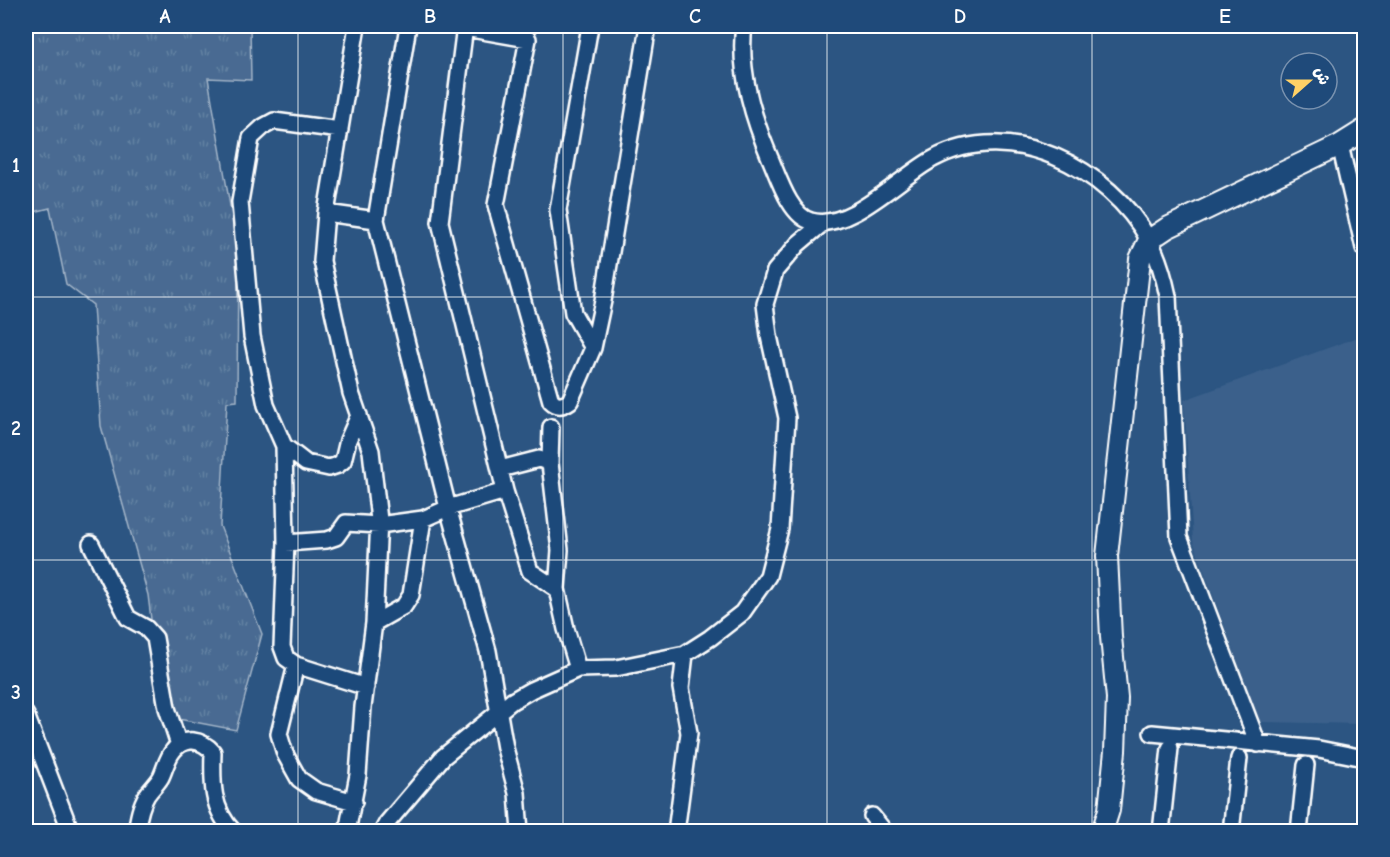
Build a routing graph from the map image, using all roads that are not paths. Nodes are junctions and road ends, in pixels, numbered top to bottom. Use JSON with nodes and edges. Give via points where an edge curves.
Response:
{"nodes":[{"id":1,"x":357,"y":26,"type":"edge"},
{"id":2,"x":408,"y":26,"type":"edge"},
{"id":3,"x":590,"y":26,"type":"edge"},
{"id":4,"x":648,"y":26,"type":"edge"},
{"id":5,"x":744,"y":26,"type":"edge"},
{"id":6,"x":465,"y":27,"type":"edge"},
{"id":7,"x":340,"y":130,"type":"junction"},
{"id":8,"x":1365,"y":130,"type":"edge"},
{"id":9,"x":1340,"y":144,"type":"junction"},
{"id":10,"x":326,"y":213,"type":"junction"},
{"id":11,"x":376,"y":220,"type":"junction"},
{"id":12,"x":823,"y":223,"type":"junction"},
{"id":13,"x":1149,"y":240,"type":"junction"},
{"id":14,"x":1365,"y":248,"type":"edge"},
{"id":15,"x":593,"y":348,"type":"junction"},
{"id":16,"x":360,"y":415,"type":"junction"},
{"id":17,"x":551,"y":427,"type":"dead end"},
{"id":18,"x":284,"y":446,"type":"junction"},
{"id":19,"x":550,"y":463,"type":"junction"},
{"id":20,"x":500,"y":469,"type":"junction"},
{"id":21,"x":505,"y":491,"type":"junction"},
{"id":22,"x":448,"y":508,"type":"junction"},
{"id":23,"x":423,"y":519,"type":"junction"},
{"id":24,"x":379,"y":525,"type":"junction"},
{"id":25,"x":286,"y":543,"type":"junction"},
{"id":26,"x":91,"y":544,"type":"dead end"},
{"id":27,"x":557,"y":589,"type":"junction"},
{"id":28,"x":374,"y":623,"type":"junction"},
{"id":29,"x":685,"y":654,"type":"junction"},
{"id":30,"x":296,"y":665,"type":"junction"},
{"id":31,"x":578,"y":669,"type":"junction"},
{"id":32,"x":366,"y":687,"type":"junction"},
{"id":33,"x":498,"y":713,"type":"junction"},
{"id":34,"x":26,"y":715,"type":"edge"},
{"id":35,"x":1152,"y":733,"type":"dead end"},
{"id":36,"x":1258,"y":744,"type":"junction"},
{"id":37,"x":178,"y":746,"type":"junction"},
{"id":38,"x":1170,"y":748,"type":"dead end"},
{"id":39,"x":1239,"y":758,"type":"dead end"},
{"id":40,"x":1365,"y":758,"type":"edge"},
{"id":41,"x":1306,"y":765,"type":"dead end"},
{"id":42,"x":354,"y":802,"type":"junction"},
{"id":43,"x":872,"y":816,"type":"dead end"},
{"id":44,"x":71,"y":831,"type":"edge"},
{"id":45,"x":136,"y":831,"type":"edge"},
{"id":46,"x":234,"y":831,"type":"edge"},
{"id":47,"x":347,"y":831,"type":"edge"},
{"id":48,"x":382,"y":831,"type":"edge"},
{"id":49,"x":520,"y":831,"type":"edge"},
{"id":50,"x":676,"y":831,"type":"edge"},
{"id":51,"x":885,"y":831,"type":"edge"},
{"id":52,"x":1102,"y":831,"type":"edge"},
{"id":53,"x":1161,"y":831,"type":"edge"},
{"id":54,"x":1231,"y":831,"type":"edge"},
{"id":55,"x":1299,"y":831,"type":"edge"}],
"edges":[{"from":1,"to":7,"type":"street"},
{"from":2,"to":11,"type":"street"},
{"from":3,"to":15,"type":"street","via":[[558,210],[573,313]]},
{"from":4,"to":15,"type":"street"},
{"from":5,"to":12,"type":"street","via":[[745,72],[753,111],[768,152],[796,211],[810,221]]},
{"from":6,"to":15,"type":"street","via":[[528,39],[496,205],[554,404],[570,401]]},
{"from":6,"to":20,"type":"street","via":[[440,222]]},
{"from":7,"to":10,"type":"street"},
{"from":7,"to":18,"type":"street","via":[[274,120],[251,138],[240,202],[252,336],[266,405]]},
{"from":8,"to":9,"type":"main road"},
{"from":9,"to":13,"type":"main road","via":[[1186,218]]},
{"from":9,"to":14,"type":"street"},
{"from":10,"to":11,"type":"street"},
{"from":10,"to":16,"type":"street","via":[[322,261],[351,393]]},
{"from":11,"to":22,"type":"street"},
{"from":12,"to":13,"type":"street","via":[[835,222],[868,204],[933,159],[988,143],[1023,147],[1084,171],[1130,212]]},
{"from":12,"to":29,"type":"street","via":[[775,271],[765,303],[787,418],[780,529],[768,576],[742,613]]},
{"from":13,"to":36,"type":"street","via":[[1168,296],[1179,537]]},
{"from":13,"to":52,"type":"main road","via":[[1140,259],[1107,556],[1118,698],[1110,798]]},
{"from":16,"to":18,"type":"street","via":[[348,440],[344,461],[338,465],[329,468],[306,464]]},
{"from":16,"to":24,"type":"street","via":[[371,451]]},
{"from":17,"to":19,"type":"street"},
{"from":18,"to":25,"type":"street"},
{"from":19,"to":20,"type":"street","via":[[539,459]]},
{"from":19,"to":27,"type":"street","via":[[560,550]]},
{"from":20,"to":21,"type":"street"},
{"from":21,"to":22,"type":"street"},
{"from":21,"to":27,"type":"street","via":[[530,571]]},
{"from":22,"to":23,"type":"street"},
{"from":22,"to":33,"type":"street","via":[[488,651]]},
{"from":23,"to":24,"type":"street"},
{"from":23,"to":28,"type":"street","via":[[411,595],[404,606]]},
{"from":24,"to":25,"type":"street","via":[[346,523],[336,537],[327,540]]},
{"from":24,"to":28,"type":"street"},
{"from":25,"to":30,"type":"street","via":[[282,647],[286,658]]},
{"from":26,"to":37,"type":"street","via":[[128,618],[146,628],[154,638]]},
{"from":27,"to":31,"type":"street"},
{"from":28,"to":32,"type":"street"},
{"from":29,"to":31,"type":"street","via":[[616,668]]},
{"from":29,"to":50,"type":"street","via":[[681,688],[689,733]]},
{"from":30,"to":32,"type":"street"},
{"from":30,"to":42,"type":"street","via":[[279,734],[285,754],[299,779],[316,791]]},
{"from":31,"to":33,"type":"street","via":[[531,690]]},
{"from":32,"to":42,"type":"street"},
{"from":33,"to":48,"type":"street","via":[[443,757]]},
{"from":33,"to":49,"type":"street","via":[[517,793]]},
{"from":34,"to":44,"type":"street"},
{"from":35,"to":36,"type":"street"},
{"from":36,"to":40,"type":"street"},
{"from":37,"to":45,"type":"street","via":[[147,796]]},
{"from":37,"to":46,"type":"street","via":[[197,740],[213,752],[218,810]]},
{"from":38,"to":53,"type":"street"},
{"from":39,"to":54,"type":"street"},
{"from":41,"to":55,"type":"street"},
{"from":42,"to":47,"type":"street"},
{"from":43,"to":51,"type":"street"}]}
